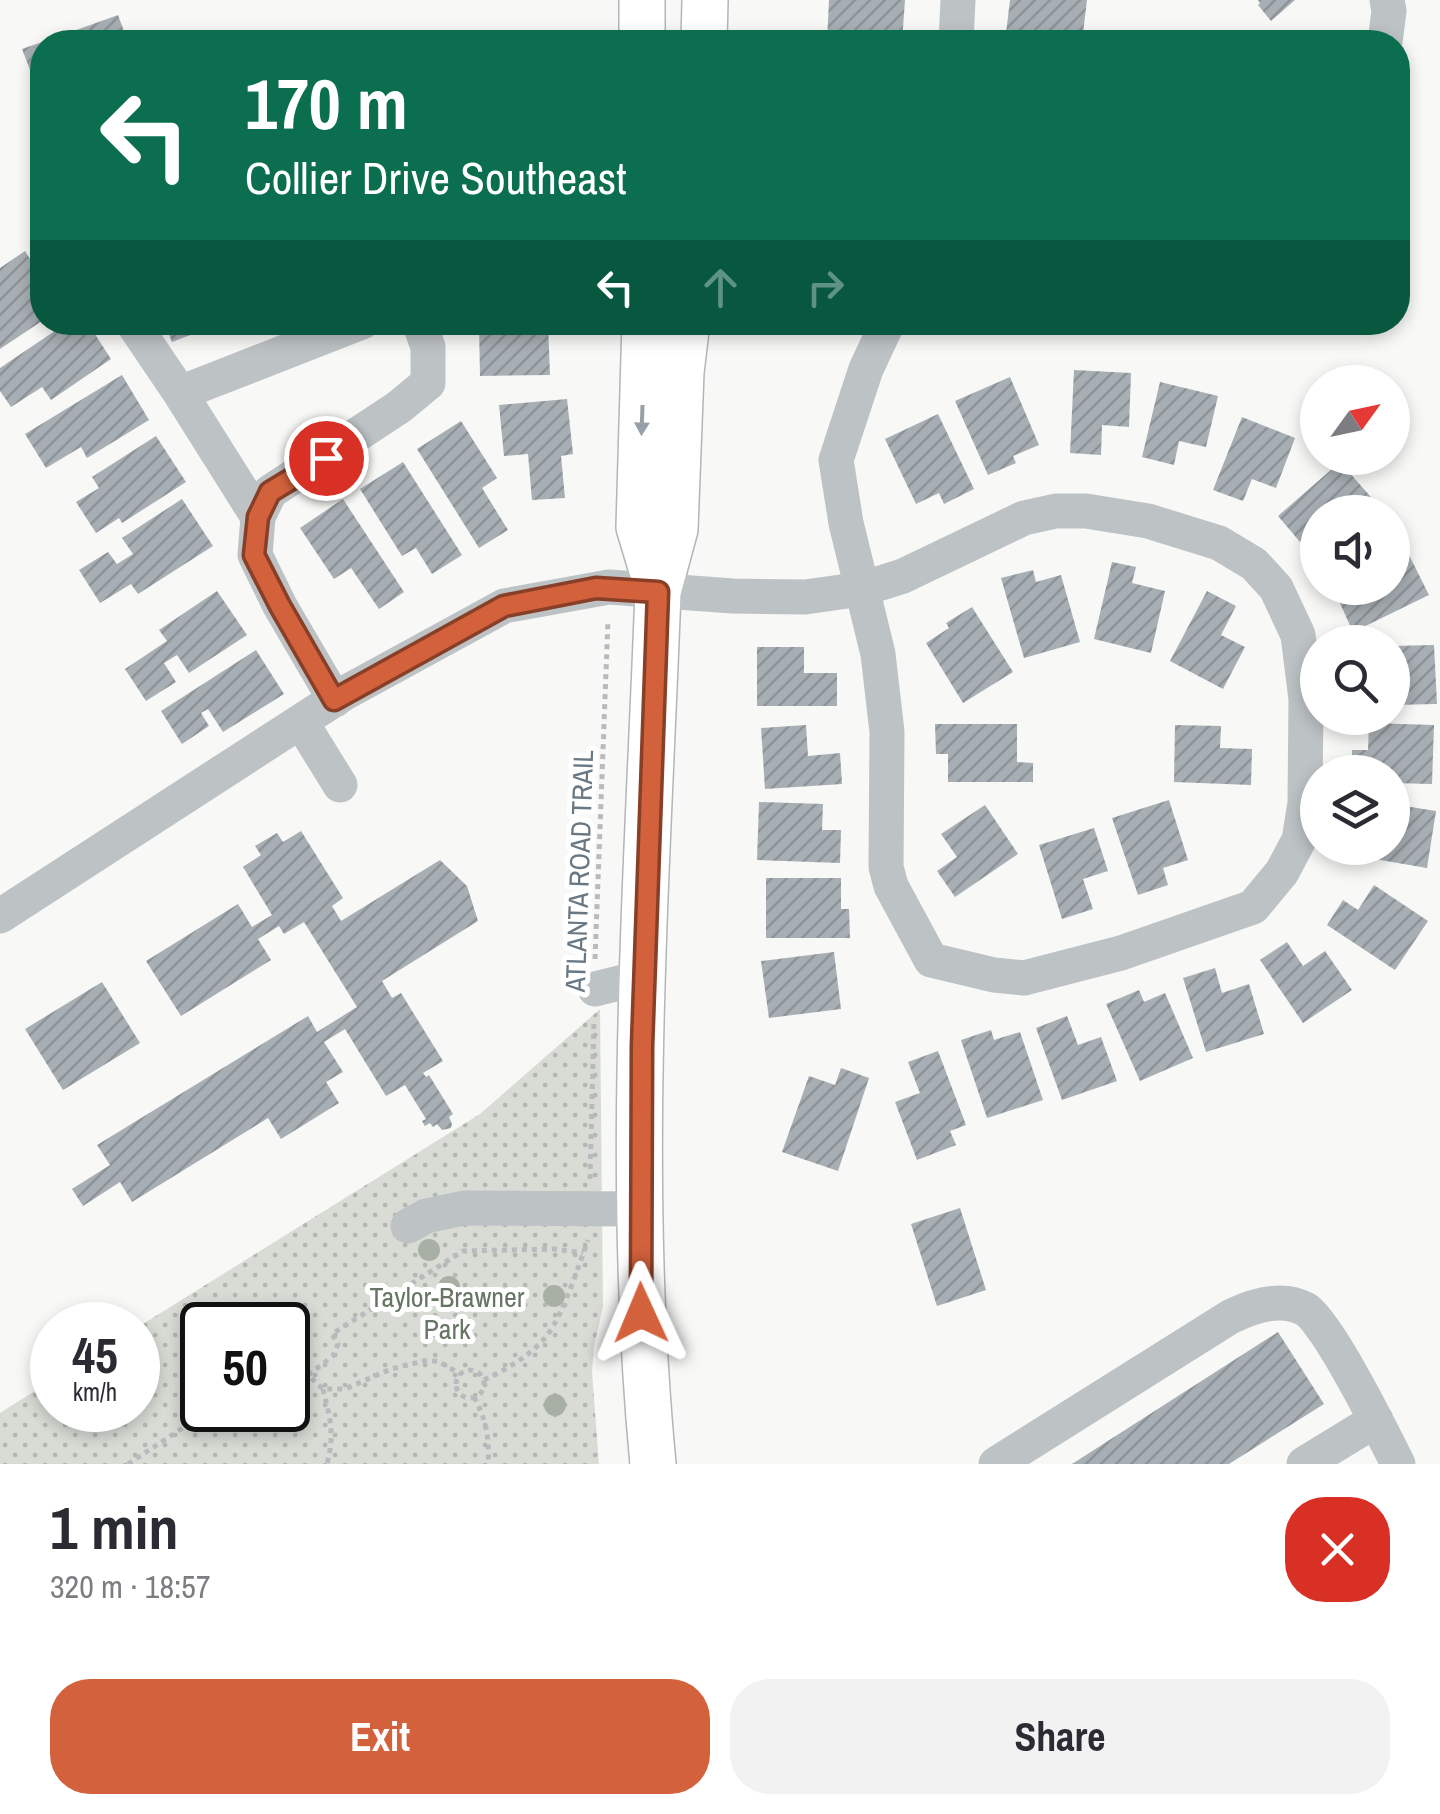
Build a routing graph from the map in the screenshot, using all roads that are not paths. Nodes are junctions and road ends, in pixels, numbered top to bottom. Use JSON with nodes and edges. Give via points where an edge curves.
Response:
{"nodes":[{"id":1,"x":642,"y":0,"type":"edge"},
{"id":2,"x":705,"y":0,"type":"edge"},
{"id":3,"x":958,"y":0,"type":"edge"},
{"id":4,"x":1387,"y":0,"type":"edge"},
{"id":5,"x":642,"y":30,"type":"edge"},
{"id":6,"x":704,"y":30,"type":"edge"},
{"id":7,"x":957,"y":30,"type":"edge"},
{"id":8,"x":1388,"y":30,"type":"edge"},
{"id":9,"x":141,"y":335,"type":"edge"},
{"id":10,"x":329,"y":335,"type":"edge"},
{"id":11,"x":424,"y":335,"type":"edge"},
{"id":12,"x":645,"y":335,"type":"edge"},
{"id":13,"x":685,"y":335,"type":"edge"},
{"id":14,"x":882,"y":335,"type":"edge"},
{"id":15,"x":180,"y":393,"type":"junction"},
{"id":16,"x":258,"y":517,"type":"junction"},
{"id":17,"x":862,"y":589,"type":"junction"},
{"id":18,"x":658,"y":592,"type":"junction"},
{"id":19,"x":334,"y":700,"type":"junction"},
{"id":20,"x":301,"y":722,"type":"junction"},
{"id":21,"x":340,"y":785,"type":"dead end"},
{"id":22,"x":0,"y":916,"type":"edge"},
{"id":23,"x":644,"y":976,"type":"junction"},
{"id":24,"x":595,"y":989,"type":"road end"},
{"id":25,"x":640,"y":1209,"type":"junction"},
{"id":26,"x":408,"y":1226,"type":"dead end"},
{"id":27,"x":1376,"y":1420,"type":"junction"},
{"id":28,"x":653,"y":1464,"type":"edge"},
{"id":29,"x":996,"y":1464,"type":"edge"},
{"id":30,"x":1304,"y":1464,"type":"edge"},
{"id":31,"x":1398,"y":1464,"type":"edge"}],
"edges":[{"from":1,"to":5,"type":"main road"},
{"from":2,"to":6,"type":"main road"},
{"from":3,"to":7,"type":"street"},
{"from":4,"to":8,"type":"street"},
{"from":9,"to":15,"type":"street"},
{"from":10,"to":15,"type":"street"},
{"from":11,"to":16,"type":"street","via":[[428,382],[270,492]]},
{"from":12,"to":18,"type":"main road","one_way":true,"via":[[639,527]]},
{"from":13,"to":18,"type":"main road","via":[[675,529]]},
{"from":14,"to":17,"type":"street","via":[[836,460]]},
{"from":15,"to":16,"type":"street"},
{"from":16,"to":19,"type":"street","via":[[254,555]]},
{"from":17,"to":17,"type":"street","via":[[1024,518],[1056,511],[1148,520],[1219,543],[1254,564],[1276,588],[1298,634],[1306,699],[1305,803],[1299,840],[1282,872],[1253,907],[1040,974],[1024,978],[931,960],[886,867],[887,732]]},
{"from":17,"to":18,"type":"street","via":[[806,597]]},
{"from":18,"to":19,"type":"street","via":[[609,587],[504,606]]},
{"from":18,"to":23,"type":"main road"},
{"from":19,"to":20,"type":"street"},
{"from":20,"to":21,"type":"street"},
{"from":20,"to":22,"type":"street"},
{"from":23,"to":24,"type":"street"},
{"from":23,"to":25,"type":"main road"},
{"from":25,"to":26,"type":"street","via":[[464,1208]]},
{"from":25,"to":28,"type":"main road"},
{"from":27,"to":29,"type":"street","via":[[1319,1321],[1301,1307],[1265,1304],[1230,1317]]},
{"from":27,"to":30,"type":"street"},
{"from":27,"to":31,"type":"street"}]}
